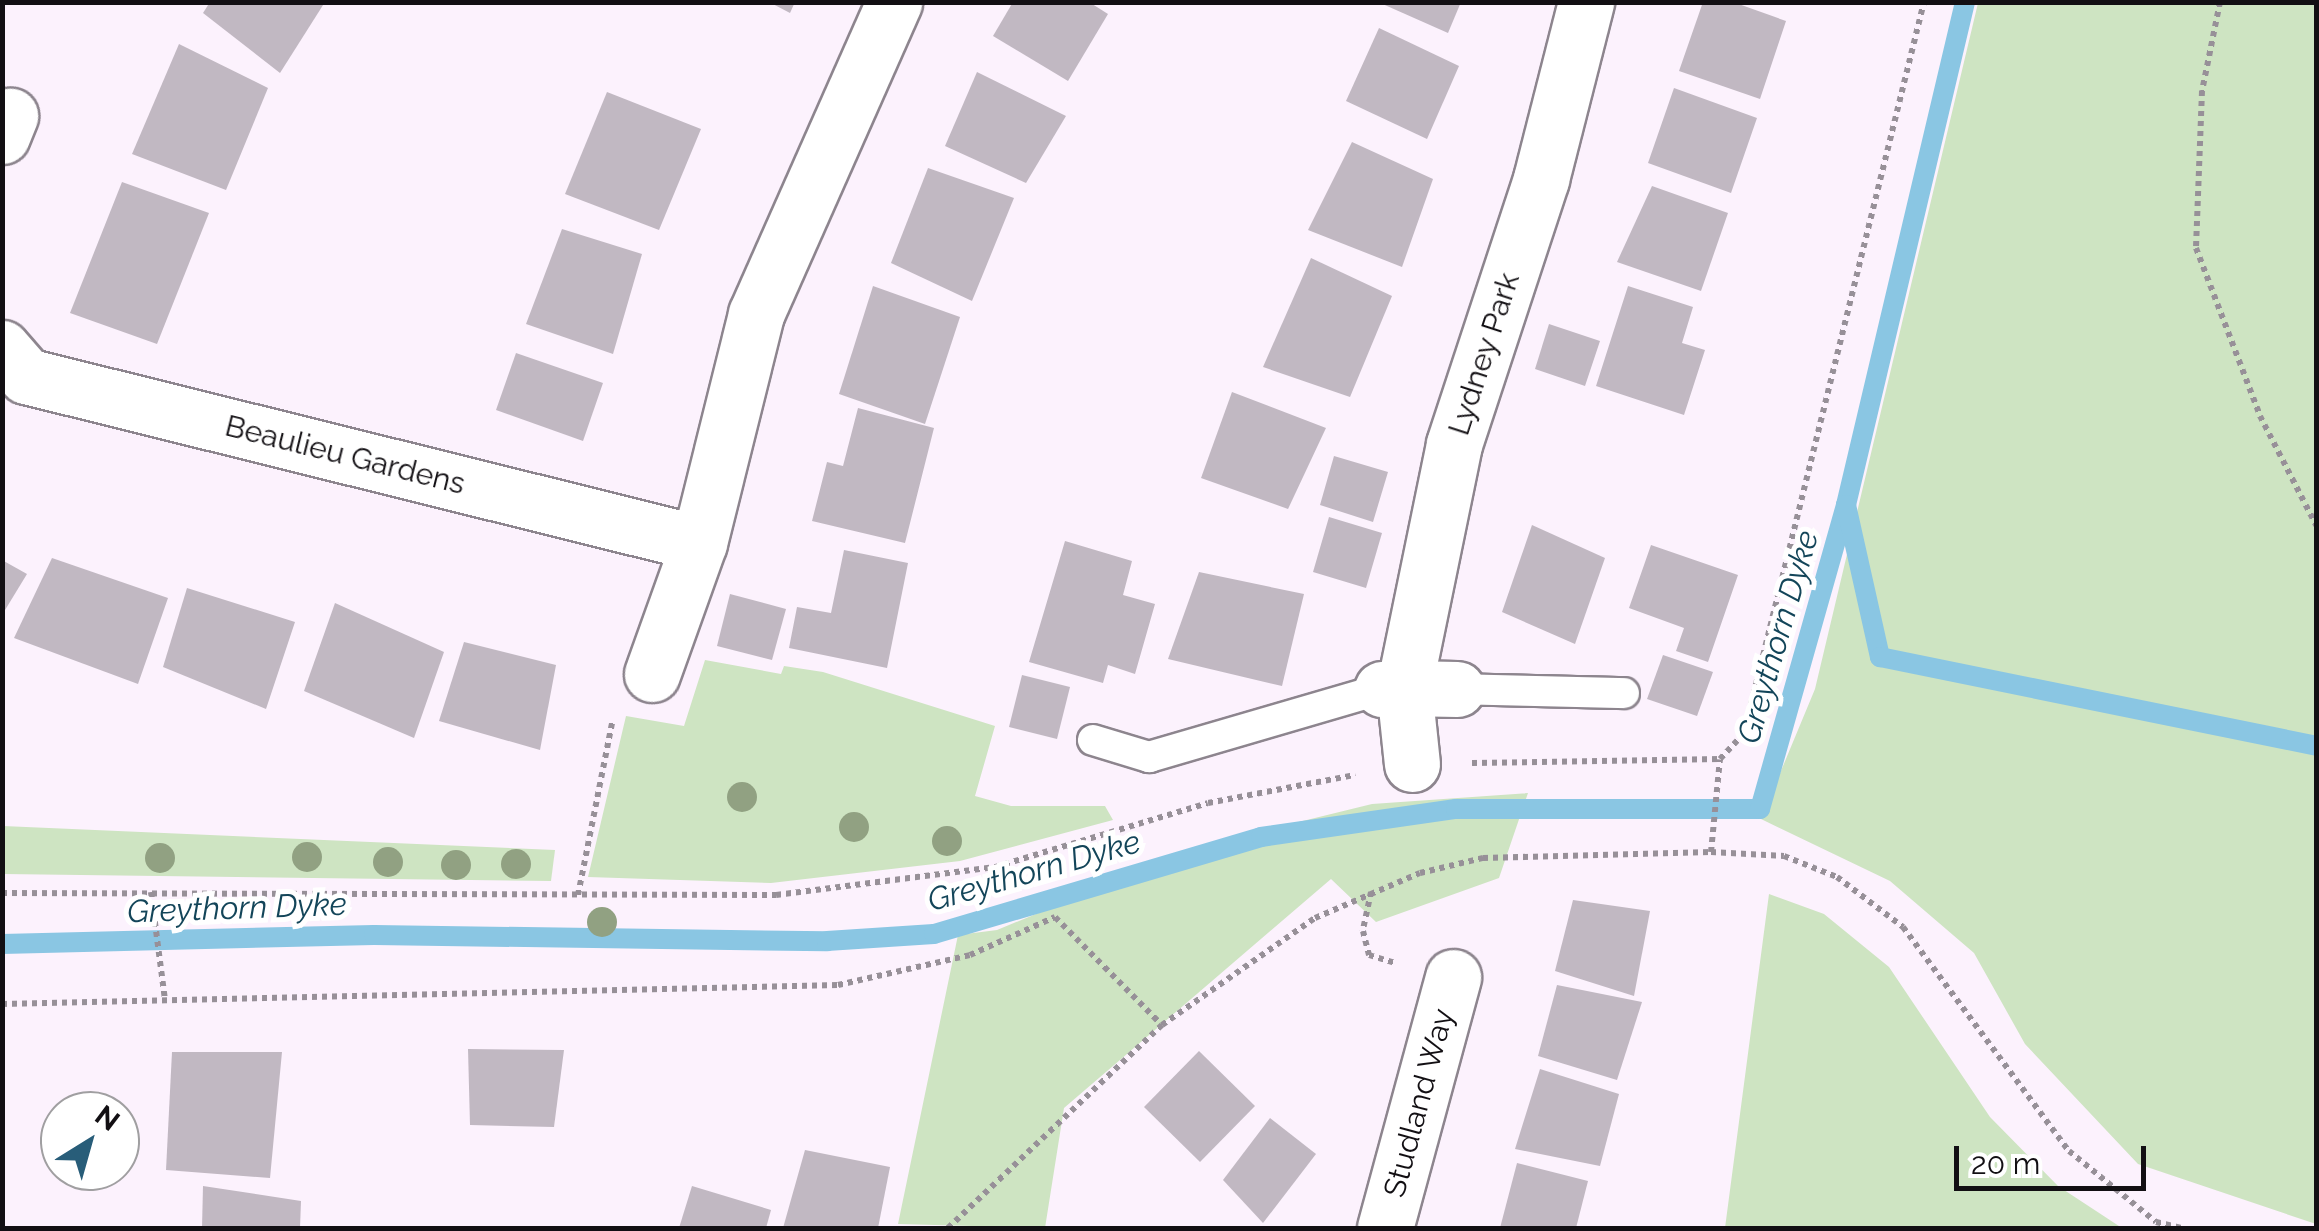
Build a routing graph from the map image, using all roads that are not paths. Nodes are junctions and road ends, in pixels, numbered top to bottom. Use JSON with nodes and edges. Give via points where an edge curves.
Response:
{"nodes":[{"id":1,"x":894,"y":2,"type":"edge"},
{"id":2,"x":1586,"y":2,"type":"edge"},
{"id":3,"x":2,"y":348,"type":"edge"},
{"id":4,"x":699,"y":543,"type":"junction"},
{"id":5,"x":652,"y":674,"type":"road end"},
{"id":6,"x":1414,"y":688,"type":"junction"},
{"id":7,"x":1624,"y":693,"type":"dead end"},
{"id":8,"x":1093,"y":740,"type":"dead end"},
{"id":9,"x":1412,"y":764,"type":"road end"},
{"id":10,"x":1453,"y":977,"type":"road end"},
{"id":11,"x":1385,"y":1228,"type":"edge"}],
"edges":[{"from":1,"to":4,"type":"street","via":[[756,314]]},
{"from":2,"to":6,"type":"street","name":"Lydney Park","via":[[1541,178],[1454,444]]},
{"from":3,"to":4,"type":"street","name":"Beaulieu Gardens","via":[[26,376]]},
{"from":4,"to":5,"type":"street"},
{"from":6,"to":7,"type":"lane"},
{"from":6,"to":8,"type":"lane","via":[[1149,758]]},
{"from":6,"to":9,"type":"street","name":"Lydney Park"},
{"from":10,"to":11,"type":"street","name":"Studland Way"}]}
